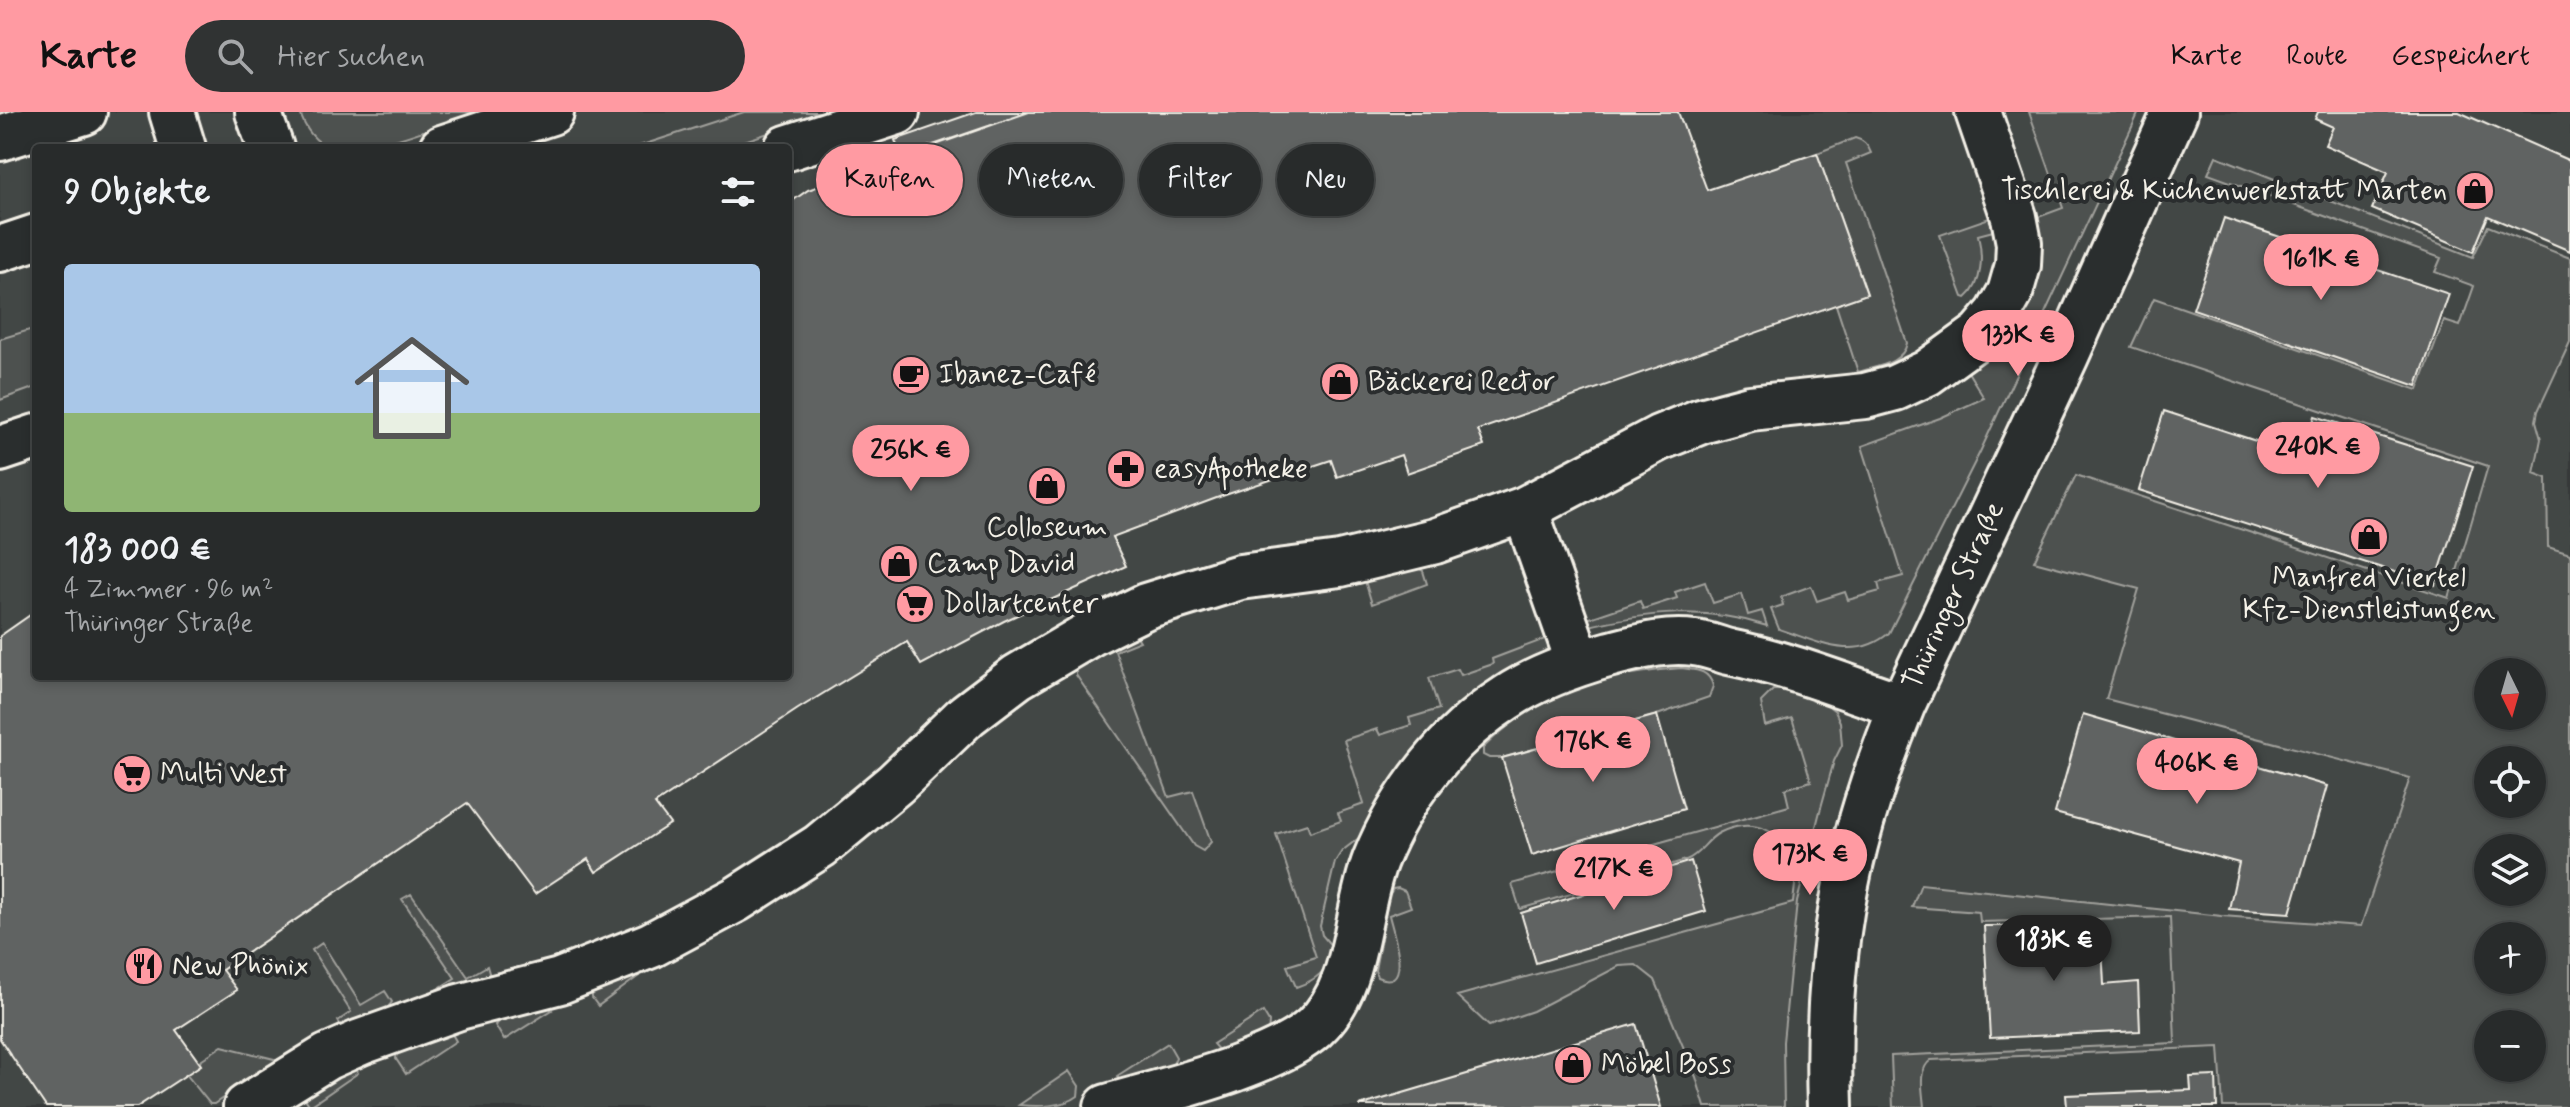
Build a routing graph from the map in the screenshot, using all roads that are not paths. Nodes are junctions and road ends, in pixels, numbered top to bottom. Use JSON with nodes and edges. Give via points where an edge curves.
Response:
{"nodes":[{"id":1,"x":84,"y":112,"type":"edge"},
{"id":2,"x":172,"y":112,"type":"edge"},
{"id":3,"x":258,"y":112,"type":"edge"},
{"id":4,"x":551,"y":112,"type":"edge"},
{"id":5,"x":897,"y":112,"type":"edge"},
{"id":6,"x":1978,"y":112,"type":"edge"},
{"id":7,"x":2175,"y":112,"type":"edge"},
{"id":8,"x":0,"y":138,"type":"edge"},
{"id":9,"x":182,"y":144,"type":"edge"},
{"id":10,"x":270,"y":144,"type":"edge"},
{"id":11,"x":454,"y":144,"type":"edge"},
{"id":12,"x":792,"y":146,"type":"edge"},
{"id":13,"x":32,"y":238,"type":"edge"},
{"id":14,"x":0,"y":249,"type":"edge"},
{"id":15,"x":32,"y":438,"type":"edge"},
{"id":16,"x":0,"y":449,"type":"edge"},
{"id":17,"x":1525,"y":509,"type":"junction"},
{"id":18,"x":1579,"y":663,"type":"junction"},
{"id":19,"x":1902,"y":706,"type":"junction"},
{"id":20,"x":246,"y":1107,"type":"edge"},
{"id":21,"x":1107,"y":1107,"type":"edge"},
{"id":22,"x":1830,"y":1107,"type":"edge"}],
"edges":[{"from":1,"to":8,"type":"street"},
{"from":2,"to":9,"type":"street"},
{"from":3,"to":10,"type":"street"},
{"from":4,"to":11,"type":"street"},
{"from":5,"to":12,"type":"street"},
{"from":6,"to":17,"type":"street","via":[[2019,243],[2010,293],[1981,334],[1927,373],[1895,388],[1750,408],[1701,421]]},
{"from":7,"to":19,"type":"street","name":"Thüringer Straße"},
{"from":13,"to":14,"type":"street"},
{"from":15,"to":16,"type":"street"},
{"from":17,"to":18,"type":"street"},
{"from":17,"to":20,"type":"street","via":[[1435,541],[1340,564],[1240,577],[1146,606],[1017,677],[820,846],[737,899],[651,945],[560,981],[459,1007],[361,1042]]},
{"from":18,"to":19,"type":"street","via":[[1661,642],[1695,643],[1766,660]]},
{"from":18,"to":21,"type":"street","via":[[1506,697],[1469,725],[1401,806],[1383,842],[1351,854],[1330,925],[1349,967],[1328,1012],[1301,1039],[1214,1075]]},
{"from":19,"to":22,"type":"street","name":"Thüringer Straße","via":[[1848,874],[1834,972]]}]}
